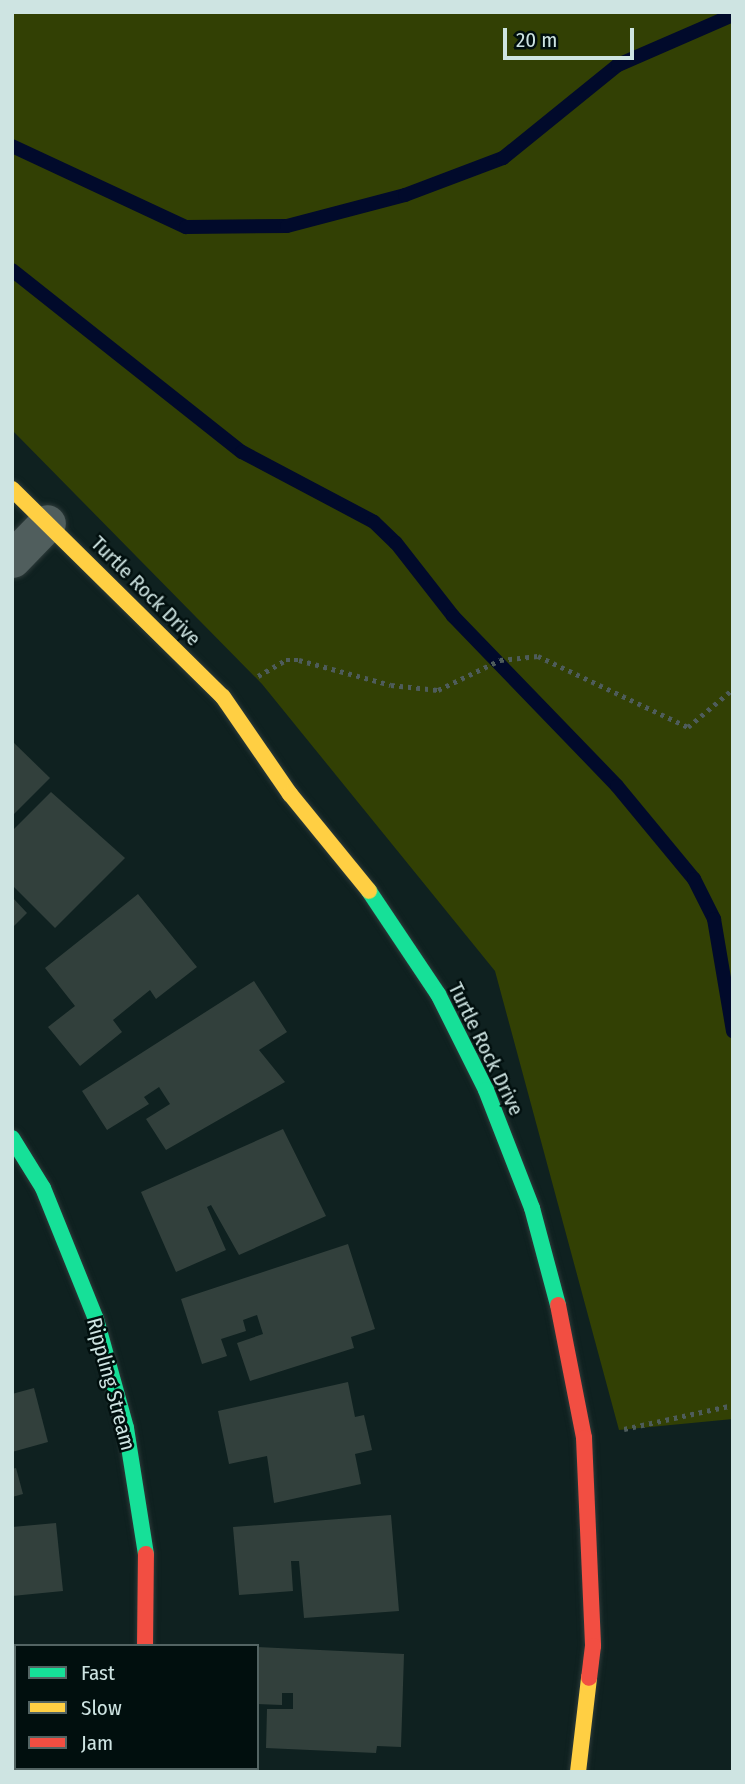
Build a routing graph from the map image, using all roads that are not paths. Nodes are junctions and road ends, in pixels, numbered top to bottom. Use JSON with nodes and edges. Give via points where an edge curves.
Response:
{"nodes":[{"id":1,"x":12,"y":488,"type":"edge"},
{"id":2,"x":47,"y":523,"type":"junction"},
{"id":3,"x":12,"y":559,"type":"edge"},
{"id":4,"x":12,"y":1138,"type":"edge"},
{"id":5,"x":145,"y":1644,"type":"edge"},
{"id":6,"x":578,"y":1772,"type":"edge"}],
"edges":[{"from":1,"to":2,"type":"street","name":"Turtle Rock Drive"},
{"from":2,"to":3,"type":"street"},
{"from":2,"to":6,"type":"street","name":"Turtle Rock Drive","via":[[223,697],[290,794],[362,880],[438,995],[486,1090],[532,1208],[561,1314],[584,1438],[593,1646]]},
{"from":4,"to":5,"type":"street","name":"Rippling Stream","via":[[43,1188],[96,1320],[126,1428],[146,1545]]}]}
